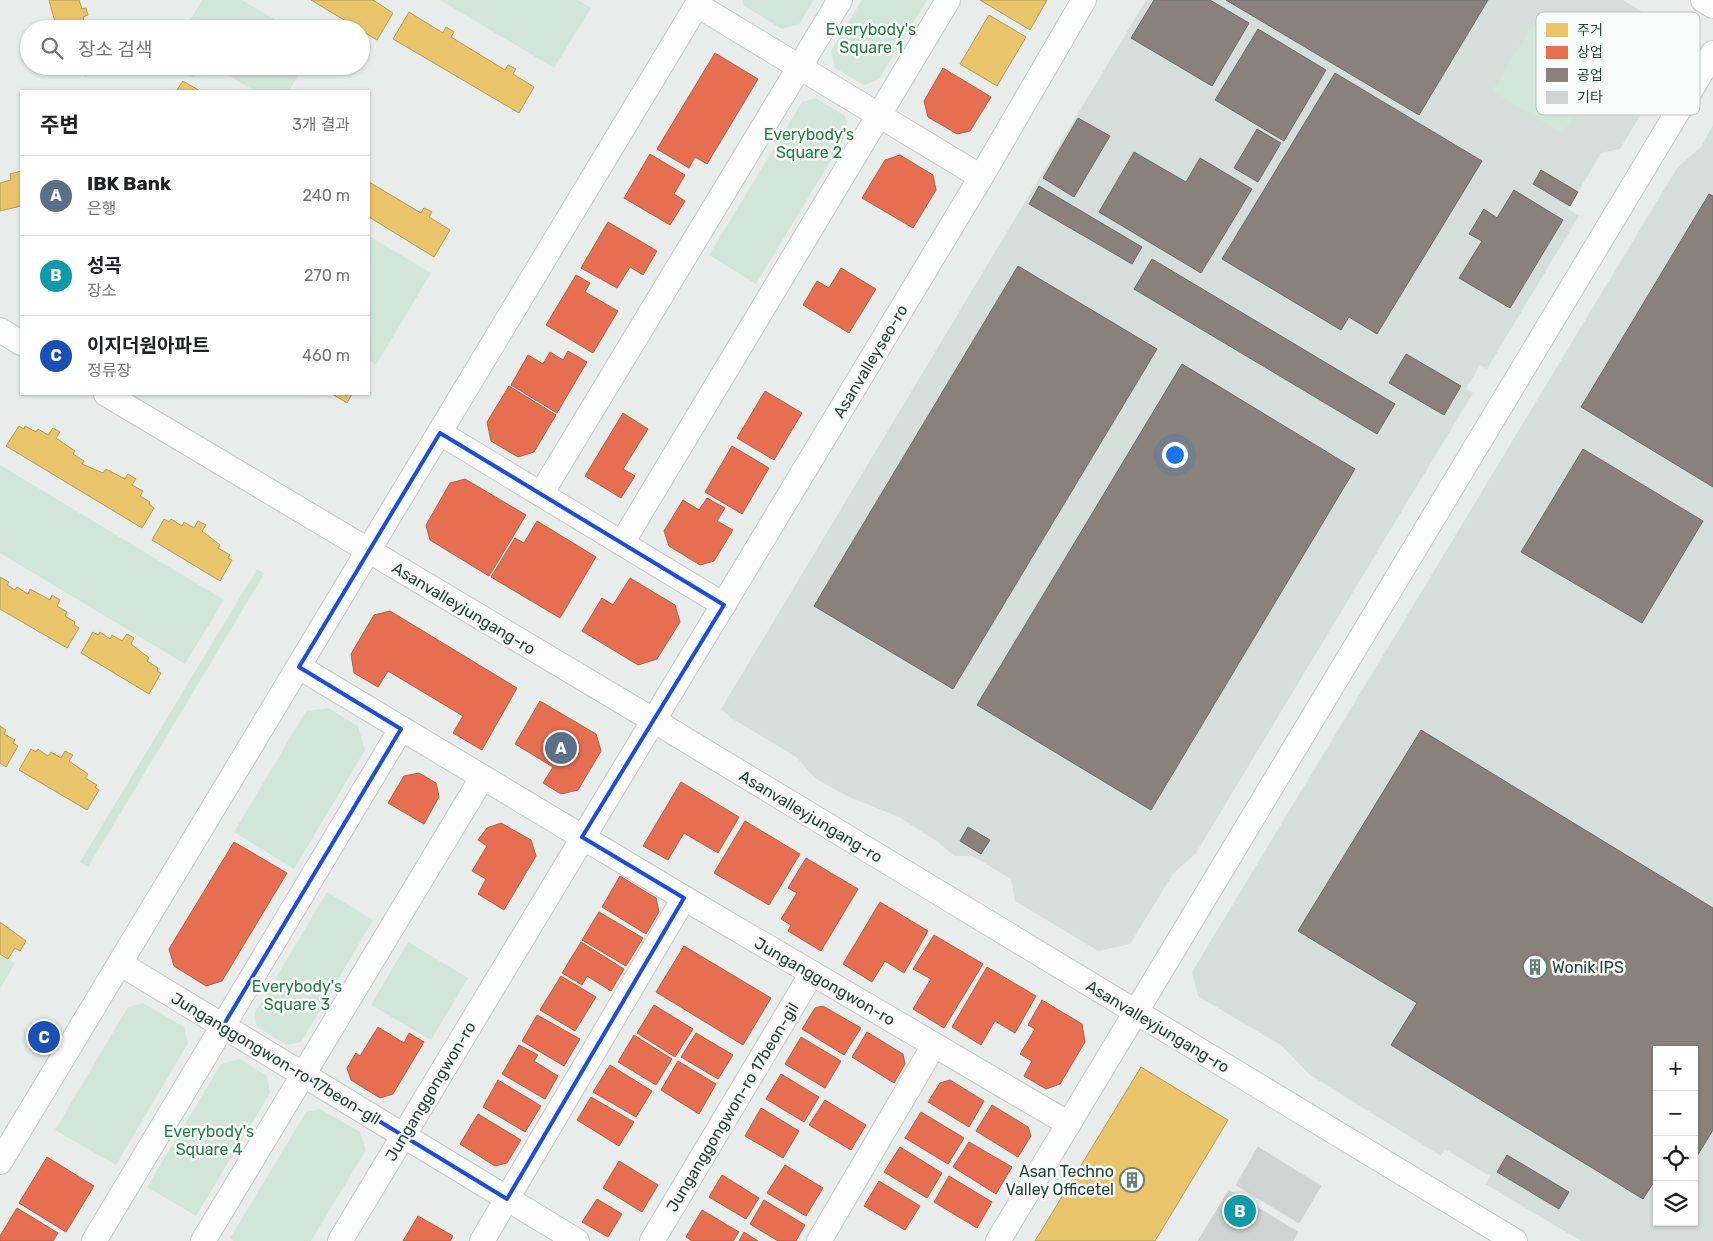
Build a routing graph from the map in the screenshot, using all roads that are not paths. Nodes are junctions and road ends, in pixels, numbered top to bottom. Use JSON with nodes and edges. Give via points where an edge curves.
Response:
{"nodes":[{"id":1,"x":840,"y":0,"type":"edge"},
{"id":2,"x":948,"y":0,"type":"edge"},
{"id":3,"x":1084,"y":0,"type":"edge"},
{"id":4,"x":1703,"y":0,"type":"edge"},
{"id":5,"x":699,"y":2,"type":"edge"},
{"id":6,"x":1713,"y":6,"type":"edge"},
{"id":7,"x":1713,"y":53,"type":"edge"},
{"id":8,"x":800,"y":67,"type":"junction"},
{"id":9,"x":1700,"y":75,"type":"edge"},
{"id":10,"x":1676,"y":115,"type":"edge"},
{"id":11,"x":879,"y":116,"type":"junction"},
{"id":12,"x":981,"y":177,"type":"junction"},
{"id":13,"x":0,"y":330,"type":"edge"},
{"id":14,"x":20,"y":342,"type":"edge"},
{"id":15,"x":108,"y":395,"type":"edge"},
{"id":16,"x":440,"y":433,"type":"junction"},
{"id":17,"x":541,"y":494,"type":"junction"},
{"id":18,"x":622,"y":543,"type":"junction"},
{"id":19,"x":368,"y":552,"type":"junction"},
{"id":20,"x":724,"y":605,"type":"junction"},
{"id":21,"x":299,"y":668,"type":"junction"},
{"id":22,"x":653,"y":720,"type":"junction"},
{"id":23,"x":401,"y":729,"type":"junction"},
{"id":24,"x":482,"y":778,"type":"junction"},
{"id":25,"x":582,"y":837,"type":"junction"},
{"id":26,"x":684,"y":898,"type":"junction"},
{"id":27,"x":121,"y":964,"type":"junction"},
{"id":28,"x":812,"y":974,"type":"junction"},
{"id":29,"x":1136,"y":1013,"type":"junction"},
{"id":30,"x":223,"y":1026,"type":"junction"},
{"id":31,"x":934,"y":1045,"type":"junction"},
{"id":32,"x":304,"y":1075,"type":"junction"},
{"id":33,"x":1069,"y":1124,"type":"junction"},
{"id":34,"x":403,"y":1136,"type":"junction"},
{"id":35,"x":0,"y":1162,"type":"edge"},
{"id":36,"x":507,"y":1199,"type":"junction"},
{"id":37,"x":94,"y":1241,"type":"edge"},
{"id":38,"x":204,"y":1241,"type":"edge"},
{"id":39,"x":340,"y":1241,"type":"edge"},
{"id":40,"x":482,"y":1241,"type":"edge"},
{"id":41,"x":577,"y":1241,"type":"edge"},
{"id":42,"x":652,"y":1241,"type":"edge"},
{"id":43,"x":820,"y":1241,"type":"edge"},
{"id":44,"x":998,"y":1241,"type":"edge"},
{"id":45,"x":1515,"y":1241,"type":"edge"}],
"edges":[{"from":1,"to":8,"type":"street"},
{"from":2,"to":11,"type":"street"},
{"from":3,"to":12,"type":"street","name":"Asanvalleyseo-ro"},
{"from":4,"to":6,"type":"street"},
{"from":5,"to":8,"type":"street"},
{"from":5,"to":16,"type":"street"},
{"from":7,"to":9,"type":"street"},
{"from":8,"to":11,"type":"street"},
{"from":8,"to":17,"type":"street"},
{"from":10,"to":29,"type":"street"},
{"from":11,"to":12,"type":"street"},
{"from":11,"to":18,"type":"street"},
{"from":12,"to":20,"type":"street","name":"Asanvalleyseo-ro"},
{"from":13,"to":14,"type":"street"},
{"from":15,"to":19,"type":"street","name":"Asanvalleyjungang-ro"},
{"from":16,"to":17,"type":"street"},
{"from":16,"to":19,"type":"street"},
{"from":17,"to":18,"type":"street"},
{"from":18,"to":20,"type":"street"},
{"from":19,"to":21,"type":"street"},
{"from":19,"to":22,"type":"street","name":"Asanvalleyjungang-ro"},
{"from":20,"to":22,"type":"street","name":"Asanvalleyseo-ro"},
{"from":21,"to":23,"type":"street"},
{"from":21,"to":27,"type":"street"},
{"from":22,"to":25,"type":"street","name":"Junganggongwon-ro"},
{"from":22,"to":29,"type":"street","name":"Asanvalleyjungang-ro"},
{"from":23,"to":24,"type":"street"},
{"from":23,"to":30,"type":"street"},
{"from":24,"to":25,"type":"street"},
{"from":24,"to":32,"type":"street"},
{"from":25,"to":26,"type":"street","name":"Junganggongwon-ro"},
{"from":25,"to":34,"type":"street","name":"Junganggongwon-ro"},
{"from":26,"to":28,"type":"street","name":"Junganggongwon-ro"},
{"from":26,"to":36,"type":"street"},
{"from":27,"to":30,"type":"street","name":"Junganggongwon-ro 17beon-gil"},
{"from":27,"to":35,"type":"street"},
{"from":28,"to":31,"type":"street","name":"Junganggongwon-ro"},
{"from":28,"to":42,"type":"street","name":"Junganggongwon-ro 17beon-gil"},
{"from":29,"to":33,"type":"street"},
{"from":29,"to":45,"type":"street","name":"Asanvalleyjungang-ro"},
{"from":30,"to":32,"type":"street","name":"Junganggongwon-ro 17beon-gil"},
{"from":30,"to":37,"type":"street"},
{"from":31,"to":33,"type":"street","name":"Junganggongwon-ro"},
{"from":31,"to":43,"type":"street"},
{"from":32,"to":34,"type":"street","name":"Junganggongwon-ro 17beon-gil"},
{"from":32,"to":38,"type":"street"},
{"from":33,"to":44,"type":"street"},
{"from":34,"to":36,"type":"street","name":"Junganggongwon-ro 17beon-gil"},
{"from":34,"to":39,"type":"street","name":"Junganggongwon-ro"},
{"from":36,"to":40,"type":"street"},
{"from":36,"to":41,"type":"street","name":"Junganggongwon-ro 17beon-gil"}]}
